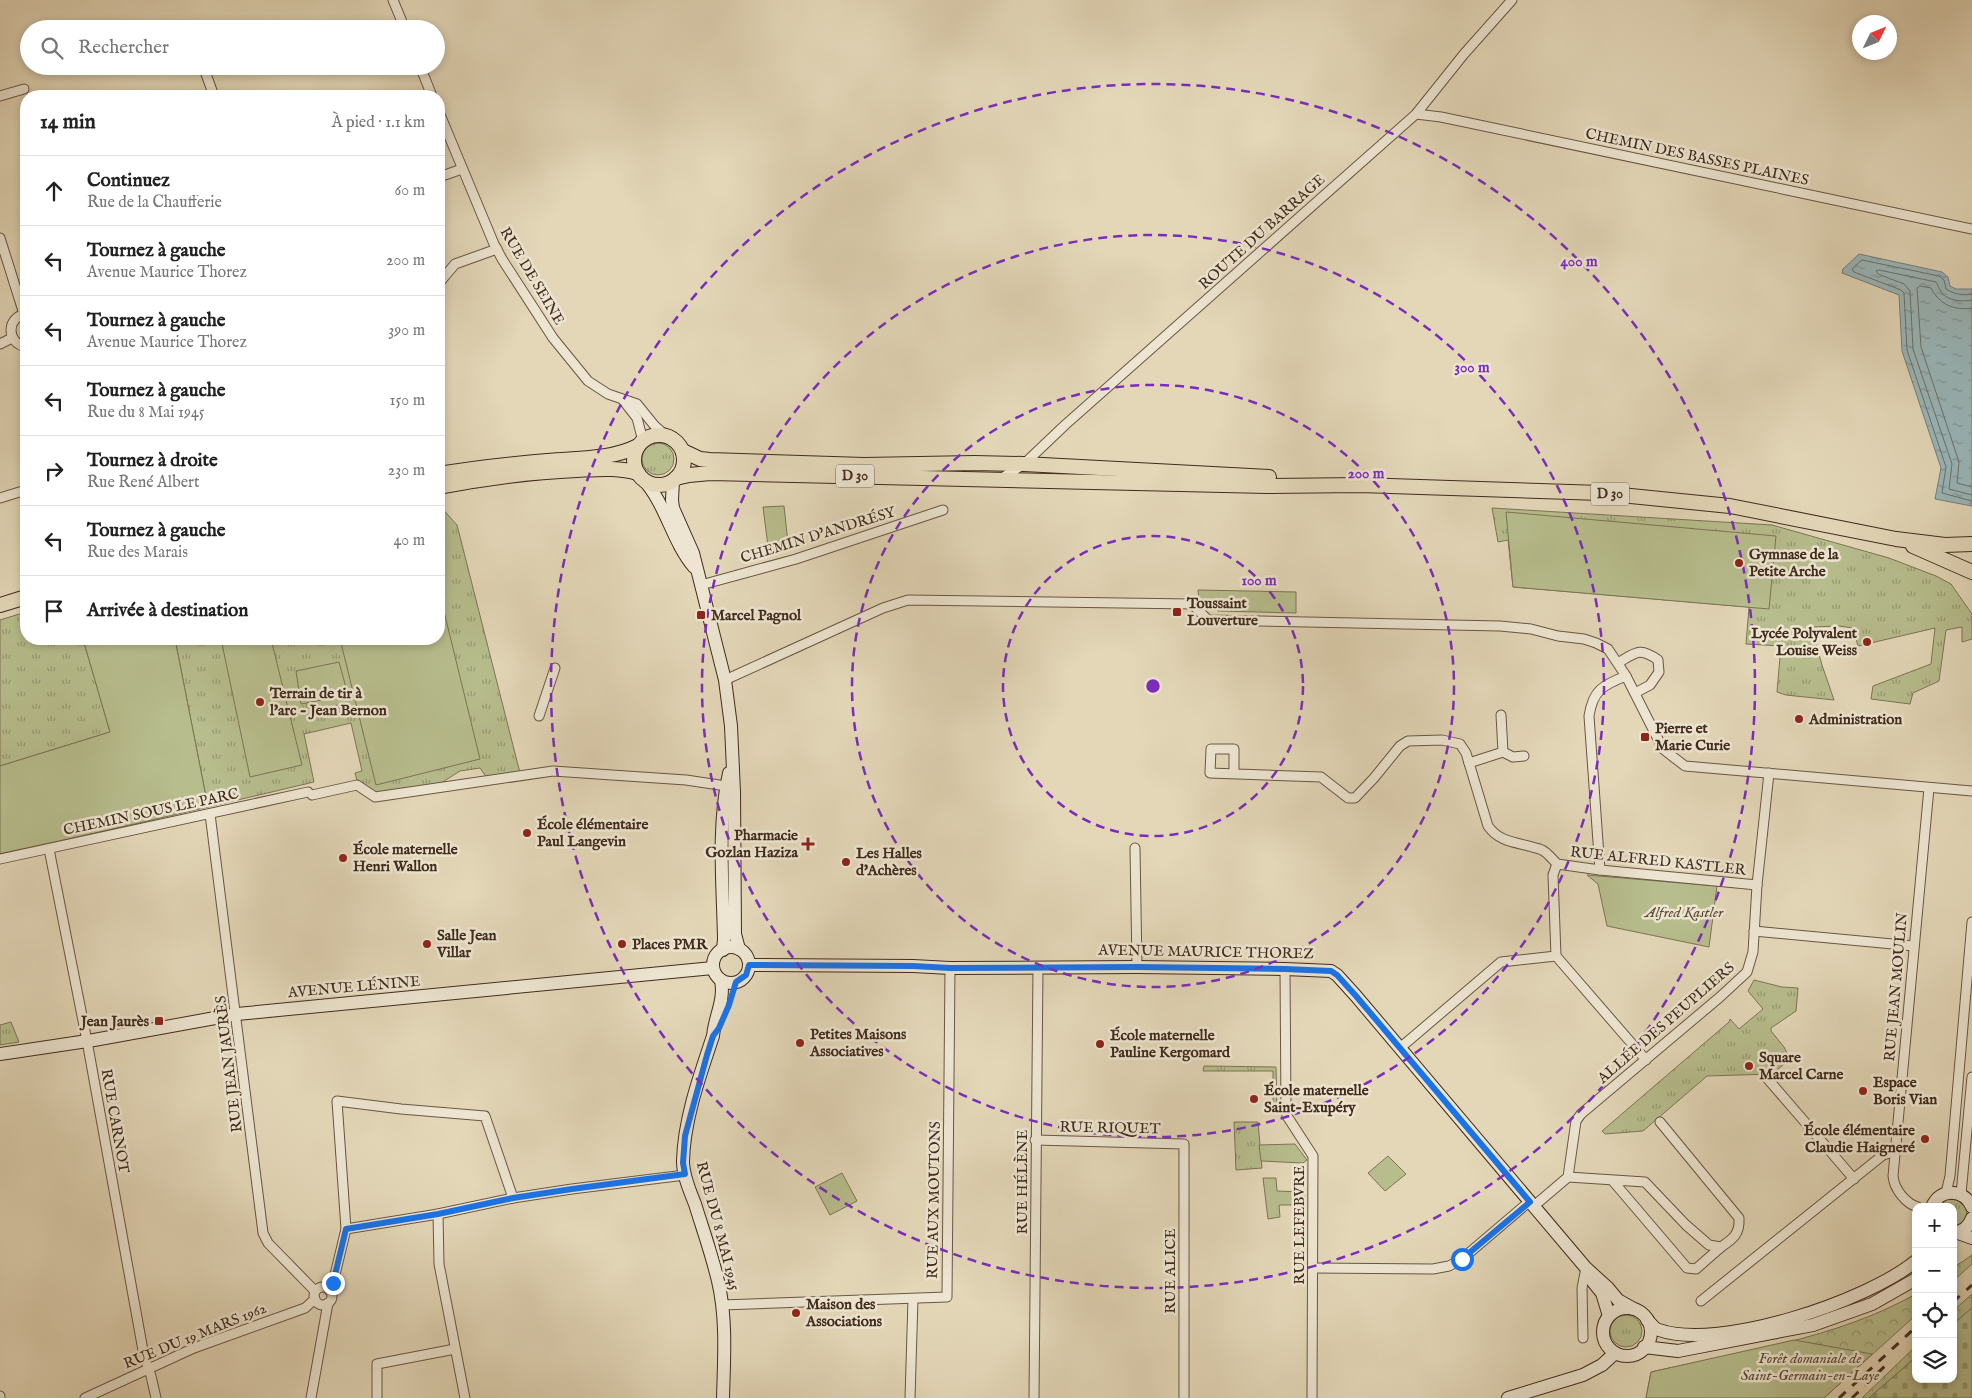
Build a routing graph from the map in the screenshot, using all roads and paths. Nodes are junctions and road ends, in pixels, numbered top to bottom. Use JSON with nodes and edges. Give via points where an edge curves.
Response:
{"nodes":[{"id":1,"x":393,"y":0,"type":"edge"},
{"id":2,"x":1512,"y":0,"type":"edge"},
{"id":3,"x":401,"y":20,"type":"edge"},
{"id":4,"x":206,"y":75,"type":"edge"},
{"id":5,"x":424,"y":75,"type":"edge"},
{"id":6,"x":24,"y":89,"type":"dead end"},
{"id":7,"x":20,"y":90,"type":"edge"},
{"id":8,"x":21,"y":90,"type":"edge"},
{"id":9,"x":212,"y":90,"type":"edge"},
{"id":10,"x":430,"y":90,"type":"edge"},
{"id":11,"x":0,"y":96,"type":"edge"},
{"id":12,"x":1416,"y":114,"type":"junction"},
{"id":13,"x":445,"y":127,"type":"edge"},
{"id":14,"x":462,"y":170,"type":"junction"},
{"id":15,"x":445,"y":175,"type":"edge"},
{"id":16,"x":1972,"y":229,"type":"edge"},
{"id":17,"x":0,"y":238,"type":"edge"},
{"id":18,"x":497,"y":249,"type":"junction"},
{"id":19,"x":445,"y":276,"type":"edge"},
{"id":20,"x":20,"y":299,"type":"edge"},
{"id":21,"x":20,"y":316,"type":"edge"},
{"id":22,"x":12,"y":338,"type":"junction"},
{"id":23,"x":0,"y":344,"type":"edge"},
{"id":24,"x":20,"y":345,"type":"edge"},
{"id":25,"x":623,"y":400,"type":"junction"},
{"id":26,"x":666,"y":436,"type":"junction"},
{"id":27,"x":641,"y":443,"type":"junction"},
{"id":28,"x":683,"y":451,"type":"junction"},
{"id":29,"x":1024,"y":464,"type":"junction"},
{"id":30,"x":445,"y":473,"type":"edge"},
{"id":31,"x":641,"y":476,"type":"junction"},
{"id":32,"x":675,"y":479,"type":"junction"},
{"id":33,"x":999,"y":479,"type":"junction"},
{"id":34,"x":1360,"y":485,"type":"junction"},
{"id":35,"x":445,"y":486,"type":"edge"},
{"id":36,"x":20,"y":492,"type":"edge"},
{"id":37,"x":0,"y":498,"type":"edge"},
{"id":38,"x":943,"y":510,"type":"dead end"},
{"id":39,"x":1896,"y":539,"type":"junction"},
{"id":40,"x":1972,"y":544,"type":"edge"},
{"id":41,"x":696,"y":570,"type":"junction"},
{"id":42,"x":1972,"y":572,"type":"edge"},
{"id":43,"x":701,"y":585,"type":"junction"},
{"id":44,"x":20,"y":599,"type":"edge"},
{"id":45,"x":0,"y":605,"type":"edge"},
{"id":46,"x":1618,"y":662,"type":"junction"},
{"id":47,"x":555,"y":668,"type":"dead end"},
{"id":48,"x":1626,"y":676,"type":"junction"},
{"id":49,"x":725,"y":680,"type":"junction"},
{"id":50,"x":1635,"y":693,"type":"junction"},
{"id":51,"x":1501,"y":715,"type":"dead end"},
{"id":52,"x":538,"y":716,"type":"dead end"},
{"id":53,"x":1503,"y":752,"type":"junction"},
{"id":54,"x":1524,"y":756,"type":"dead end"},
{"id":55,"x":732,"y":761,"type":"junction"},
{"id":56,"x":1469,"y":763,"type":"junction"},
{"id":57,"x":1234,"y":773,"type":"dead end"},
{"id":58,"x":1769,"y":774,"type":"junction"},
{"id":59,"x":726,"y":786,"type":"junction"},
{"id":60,"x":1929,"y":788,"type":"junction"},
{"id":61,"x":1972,"y":791,"type":"edge"},
{"id":62,"x":210,"y":814,"type":"junction"},
{"id":63,"x":49,"y":848,"type":"junction"},
{"id":64,"x":1135,"y":848,"type":"dead end"},
{"id":65,"x":0,"y":859,"type":"edge"},
{"id":66,"x":1557,"y":864,"type":"junction"},
{"id":67,"x":1600,"y":870,"type":"junction"},
{"id":68,"x":1757,"y":885,"type":"junction"},
{"id":69,"x":1972,"y":922,"type":"edge"},
{"id":70,"x":1754,"y":931,"type":"junction"},
{"id":71,"x":1914,"y":946,"type":"junction"},
{"id":72,"x":739,"y":949,"type":"junction"},
{"id":73,"x":723,"y":950,"type":"junction"},
{"id":74,"x":1556,"y":956,"type":"junction"},
{"id":75,"x":749,"y":965,"type":"junction"},
{"id":76,"x":1038,"y":967,"type":"junction"},
{"id":77,"x":1137,"y":967,"type":"junction"},
{"id":78,"x":713,"y":968,"type":"junction"},
{"id":79,"x":950,"y":968,"type":"junction"},
{"id":80,"x":1285,"y":969,"type":"junction"},
{"id":81,"x":721,"y":980,"type":"junction"},
{"id":82,"x":736,"y":982,"type":"junction"},
{"id":83,"x":1969,"y":992,"type":"edge"},
{"id":84,"x":237,"y":1014,"type":"junction"},
{"id":85,"x":713,"y":1036,"type":"junction"},
{"id":86,"x":87,"y":1041,"type":"junction"},
{"id":87,"x":1400,"y":1048,"type":"junction"},
{"id":88,"x":0,"y":1054,"type":"edge"},
{"id":89,"x":1646,"y":1060,"type":"junction"},
{"id":90,"x":1766,"y":1077,"type":"dead end"},
{"id":91,"x":1972,"y":1077,"type":"edge"},
{"id":92,"x":1660,"y":1122,"type":"dead end"},
{"id":93,"x":1035,"y":1140,"type":"junction"},
{"id":94,"x":1184,"y":1144,"type":"joint"},
{"id":95,"x":1895,"y":1153,"type":"junction"},
{"id":96,"x":685,"y":1174,"type":"junction"},
{"id":97,"x":1568,"y":1177,"type":"junction"},
{"id":98,"x":1854,"y":1179,"type":"junction"},
{"id":99,"x":1612,"y":1180,"type":"junction"},
{"id":100,"x":1946,"y":1193,"type":"junction"},
{"id":101,"x":1960,"y":1194,"type":"junction"},
{"id":102,"x":513,"y":1198,"type":"junction"},
{"id":103,"x":1935,"y":1203,"type":"edge"},
{"id":104,"x":1532,"y":1204,"type":"junction"},
{"id":105,"x":1912,"y":1205,"type":"edge"},
{"id":106,"x":1972,"y":1207,"type":"edge"},
{"id":107,"x":438,"y":1214,"type":"junction"},
{"id":108,"x":1972,"y":1218,"type":"edge"},
{"id":109,"x":346,"y":1229,"type":"junction"},
{"id":110,"x":1957,"y":1233,"type":"edge"},
{"id":111,"x":1957,"y":1234,"type":"edge"},
{"id":112,"x":1972,"y":1238,"type":"edge"},
{"id":113,"x":1721,"y":1248,"type":"junction"},
{"id":114,"x":1912,"y":1264,"type":"edge"},
{"id":115,"x":1313,"y":1268,"type":"junction"},
{"id":116,"x":1586,"y":1268,"type":"junction"},
{"id":117,"x":1912,"y":1281,"type":"edge"},
{"id":118,"x":329,"y":1290,"type":"junction"},
{"id":119,"x":315,"y":1296,"type":"junction"},
{"id":120,"x":913,"y":1299,"type":"junction"},
{"id":121,"x":1701,"y":1301,"type":"dead end"},
{"id":122,"x":328,"y":1302,"type":"junction"},
{"id":123,"x":722,"y":1305,"type":"junction"},
{"id":124,"x":1634,"y":1309,"type":"junction"},
{"id":125,"x":1608,"y":1316,"type":"junction"},
{"id":126,"x":1648,"y":1320,"type":"junction"},
{"id":127,"x":1583,"y":1338,"type":"dead end"},
{"id":128,"x":1644,"y":1347,"type":"junction"},
{"id":129,"x":455,"y":1349,"type":"junction"},
{"id":130,"x":1616,"y":1353,"type":"junction"},
{"id":131,"x":148,"y":1368,"type":"junction"},
{"id":132,"x":85,"y":1398,"type":"edge"},
{"id":133,"x":156,"y":1398,"type":"edge"},
{"id":134,"x":311,"y":1398,"type":"edge"},
{"id":135,"x":377,"y":1398,"type":"edge"},
{"id":136,"x":465,"y":1398,"type":"edge"},
{"id":137,"x":723,"y":1398,"type":"edge"},
{"id":138,"x":910,"y":1398,"type":"edge"},
{"id":139,"x":1034,"y":1398,"type":"edge"},
{"id":140,"x":1184,"y":1398,"type":"edge"},
{"id":141,"x":1312,"y":1398,"type":"edge"},
{"id":142,"x":1508,"y":1398,"type":"edge"}],
"edges":[{"from":1,"to":3,"type":"street"},
{"from":2,"to":12,"type":"street","name":"ROUTE DU BARRAGE"},
{"from":4,"to":9,"type":"street"},
{"from":5,"to":10,"type":"street"},
{"from":6,"to":8,"type":"street"},
{"from":7,"to":11,"type":"street"},
{"from":12,"to":16,"type":"street","name":"CHEMIN DES BASSES PLAINES"},
{"from":12,"to":29,"type":"street","name":"ROUTE DU BARRAGE"},
{"from":13,"to":14,"type":"street","name":"RUE DE SEINE"},
{"from":14,"to":15,"type":"street"},
{"from":14,"to":18,"type":"street","name":"RUE DE SEINE"},
{"from":17,"to":20,"type":"street"},
{"from":18,"to":19,"type":"street","via":[[455,264]]},
{"from":18,"to":25,"type":"street","name":"RUE DE SEINE","via":[[553,338],[588,381],[597,389]]},
{"from":21,"to":22,"type":"street","via":[[15,318],[10,328]]},
{"from":22,"to":23,"type":"street"},
{"from":22,"to":24,"type":"street"},
{"from":25,"to":26,"type":"street","name":"RUE DE SEINE","via":[[638,404]]},
{"from":25,"to":27,"type":"street","via":[[637,418]]},
{"from":26,"to":27,"type":"main road","via":[[650,436]]},
{"from":26,"to":28,"type":"main road","via":[[679,444]]},
{"from":27,"to":30,"type":"main road","via":[[624,453],[607,456]]},
{"from":27,"to":31,"type":"main road","via":[[634,460]]},
{"from":28,"to":29,"type":"main road","number":"D 30","via":[[710,460],[864,465]]},
{"from":28,"to":32,"type":"main road","via":[[684,465]]},
{"from":29,"to":33,"type":"street"},
{"from":29,"to":34,"type":"main road","number":"D 30"},
{"from":31,"to":32,"type":"main road","via":[[656,485]]},
{"from":31,"to":35,"type":"main road","via":[[615,469],[535,473]]},
{"from":31,"to":41,"type":"street","via":[[652,488],[686,557]]},
{"from":32,"to":33,"type":"main road","number":"D 30","via":[[710,473]]},
{"from":32,"to":41,"type":"street","via":[[673,508],[689,541]]},
{"from":33,"to":34,"type":"main road","number":"D 30","via":[[1267,486]]},
{"from":34,"to":39,"type":"main road","number":"D 30","via":[[1659,498],[1730,506]]},
{"from":36,"to":37,"type":"street"},
{"from":38,"to":43,"type":"street","name":"CHEMIN D'ANDRÉSY","via":[[796,559]]},
{"from":39,"to":40,"type":"main road","number":"D 30","via":[[1945,545]]},
{"from":39,"to":42,"type":"main road","number":"D 30"},
{"from":41,"to":43,"type":"street"},
{"from":43,"to":49,"type":"street"},
{"from":44,"to":45,"type":"main road"},
{"from":46,"to":48,"type":"street"},
{"from":46,"to":49,"type":"street","via":[[1608,650],[1596,643],[1516,627],[1208,620],[1192,604],[908,600],[883,608]]},
{"from":46,"to":50,"type":"street","via":[[1636,652],[1648,653],[1658,660],[1659,672],[1650,685]]},
{"from":47,"to":52,"type":"street"},
{"from":48,"to":50,"type":"street"},
{"from":48,"to":67,"type":"street","via":[[1607,684],[1591,702]]},
{"from":49,"to":55,"type":"street"},
{"from":50,"to":58,"type":"street","via":[[1662,749],[1685,766]]},
{"from":51,"to":53,"type":"street"},
{"from":53,"to":54,"type":"street","via":[[1513,757]]},
{"from":53,"to":56,"type":"street"},
{"from":55,"to":59,"type":"street"},
{"from":55,"to":72,"type":"street","via":[[735,934]]},
{"from":56,"to":57,"type":"street","via":[[1460,744],[1442,740],[1408,741],[1355,798],[1348,798],[1321,777]]},
{"from":56,"to":66,"type":"street","via":[[1488,826],[1494,834],[1544,851]]},
{"from":58,"to":60,"type":"street"},
{"from":58,"to":68,"type":"street","name":"ALLÉE DES PEUPLIERS"},
{"from":59,"to":62,"type":"street","name":"CHEMIN SOUS LE PARC","via":[[686,780],[552,771],[375,797],[357,785]]},
{"from":59,"to":73,"type":"street","via":[[722,851]]},
{"from":60,"to":61,"type":"street"},
{"from":60,"to":71,"type":"street","name":"RUE JEAN MOULIN"},
{"from":62,"to":63,"type":"street","name":"CHEMIN SOUS LE PARC"},
{"from":62,"to":84,"type":"street","name":"RUE JEAN JAURÈS"},
{"from":63,"to":65,"type":"street","name":"CHEMIN SOUS LE PARC"},
{"from":63,"to":86,"type":"street","name":"RUE CARNOT"},
{"from":64,"to":77,"type":"street"},
{"from":66,"to":67,"type":"street","name":"RUE ALFRED KASTLER"},
{"from":66,"to":74,"type":"street","via":[[1553,875]]},
{"from":67,"to":68,"type":"street","name":"RUE ALFRED KASTLER"},
{"from":68,"to":70,"type":"street","name":"ALLÉE DES PEUPLIERS"},
{"from":69,"to":83,"type":"street"},
{"from":70,"to":71,"type":"street"},
{"from":70,"to":89,"type":"street","name":"ALLÉE DES PEUPLIERS","via":[[1750,965],[1742,977]]},
{"from":71,"to":95,"type":"street","name":"RUE JEAN MOULIN"},
{"from":72,"to":73,"type":"street"},
{"from":72,"to":75,"type":"street"},
{"from":73,"to":78,"type":"street","via":[[714,959]]},
{"from":74,"to":87,"type":"street","via":[[1501,962]]},
{"from":74,"to":89,"type":"street"},
{"from":75,"to":79,"type":"street","name":"AVENUE MAURICE THOREZ"},
{"from":75,"to":82,"type":"street","via":[[746,975]]},
{"from":76,"to":77,"type":"street","name":"AVENUE MAURICE THOREZ"},
{"from":76,"to":79,"type":"street","name":"AVENUE MAURICE THOREZ"},
{"from":76,"to":93,"type":"street","name":"RUE HÉLÈNE"},
{"from":77,"to":80,"type":"street","name":"AVENUE MAURICE THOREZ"},
{"from":78,"to":81,"type":"street"},
{"from":78,"to":84,"type":"street","name":"AVENUE LÉNINE"},
{"from":79,"to":120,"type":"street","name":"RUE AUX MOUTONS","via":[[947,1297]]},
{"from":80,"to":87,"type":"street","name":"AVENUE MAURICE THOREZ","via":[[1331,971],[1337,975]]},
{"from":80,"to":115,"type":"street","name":"RUE LEFEBVRE","via":[[1286,1110],[1313,1156]]},
{"from":81,"to":82,"type":"street"},
{"from":81,"to":85,"type":"street","name":"RUE DU 8 MAI 1945","via":[[723,993]]},
{"from":82,"to":85,"type":"street","name":"RUE DU 8 MAI 1945","via":[[726,1013]]},
{"from":83,"to":100,"type":"street"},
{"from":84,"to":86,"type":"street","name":"AVENUE LÉNINE"},
{"from":84,"to":119,"type":"street","name":"RUE JEAN JAURÈS","via":[[263,1233],[268,1243]]},
{"from":85,"to":96,"type":"street","name":"RUE DU 8 MAI 1945","via":[[685,1136]]},
{"from":86,"to":88,"type":"street","name":"AVENUE LÉNINE"},
{"from":86,"to":131,"type":"street","name":"RUE CARNOT"},
{"from":87,"to":104,"type":"street","name":"AVENUE MAURICE THOREZ"},
{"from":89,"to":97,"type":"street","name":"ALLÉE DES PEUPLIERS","via":[[1576,1121]]},
{"from":90,"to":98,"type":"street"},
{"from":91,"to":101,"type":"street"},
{"from":92,"to":113,"type":"street","via":[[1739,1218],[1740,1228]]},
{"from":93,"to":94,"type":"street","name":"RUE RIQUET"},
{"from":93,"to":139,"type":"street","name":"RUE HÉLÈNE"},
{"from":94,"to":140,"type":"street","name":"RUE ALICE"},
{"from":95,"to":98,"type":"street","via":[[1883,1155]]},
{"from":95,"to":105,"type":"street","name":"RUE JEAN MOULIN","via":[[1894,1184]]},
{"from":96,"to":102,"type":"street"},
{"from":96,"to":123,"type":"street","name":"RUE DU 8 MAI 1945","via":[[706,1236]]},
{"from":97,"to":99,"type":"street"},
{"from":97,"to":104,"type":"street"},
{"from":98,"to":121,"type":"street"},
{"from":99,"to":113,"type":"street","via":[[1645,1182],[1686,1226],[1709,1245]]},
{"from":99,"to":113,"type":"street","via":[[1688,1268],[1696,1269]]},
{"from":100,"to":101,"type":"street"},
{"from":100,"to":103,"type":"street"},
{"from":101,"to":106,"type":"street"},
{"from":102,"to":107,"type":"street"},
{"from":102,"to":109,"type":"street","via":[[485,1116],[401,1110],[337,1101]]},
{"from":104,"to":115,"type":"street","via":[[1449,1266],[1433,1269]]},
{"from":104,"to":116,"type":"street","name":"AVENUE MAURICE THOREZ"},
{"from":107,"to":109,"type":"street"},
{"from":107,"to":129,"type":"street","via":[[440,1264]]},
{"from":108,"to":110,"type":"street","via":[[1968,1227]]},
{"from":109,"to":118,"type":"street"},
{"from":111,"to":112,"type":"street"},
{"from":114,"to":126,"type":"street","via":[[1847,1300],[1782,1321],[1718,1334],[1684,1334],[1657,1330]]},
{"from":115,"to":141,"type":"street","name":"RUE LEFEBVRE"},
{"from":116,"to":124,"type":"street","name":"AVENUE MAURICE THOREZ","via":[[1618,1300]]},
{"from":116,"to":125,"type":"street","name":"AVENUE MAURICE THOREZ","via":[[1602,1293]]},
{"from":116,"to":127,"type":"street","via":[[1582,1288]]},
{"from":117,"to":128,"type":"street","via":[[1872,1304],[1813,1324],[1678,1351]]},
{"from":118,"to":119,"type":"street","via":[[322,1287]]},
{"from":118,"to":122,"type":"street"},
{"from":119,"to":122,"type":"street","via":[[322,1304]]},
{"from":119,"to":131,"type":"street","name":"RUE DU 19 MARS 1962","via":[[305,1308],[221,1337]]},
{"from":120,"to":123,"type":"street","name":"RUE AUX MOUTONS"},
{"from":120,"to":138,"type":"street"},
{"from":122,"to":134,"type":"street"},
{"from":123,"to":137,"type":"street","name":"RUE DU 8 MAI 1945"},
{"from":124,"to":125,"type":"street","via":[[1620,1309]]},
{"from":124,"to":126,"type":"street"},
{"from":125,"to":130,"type":"street","via":[[1603,1336]]},
{"from":126,"to":128,"type":"street","via":[[1649,1339]]},
{"from":128,"to":130,"type":"street","via":[[1635,1354]]},
{"from":129,"to":135,"type":"street","via":[[377,1364]]},
{"from":129,"to":136,"type":"street"},
{"from":130,"to":142,"type":"street","via":[[1583,1375]]},
{"from":131,"to":132,"type":"street","name":"RUE DU 19 MARS 1962"},
{"from":131,"to":133,"type":"street","name":"RUE CARNOT"}]}
